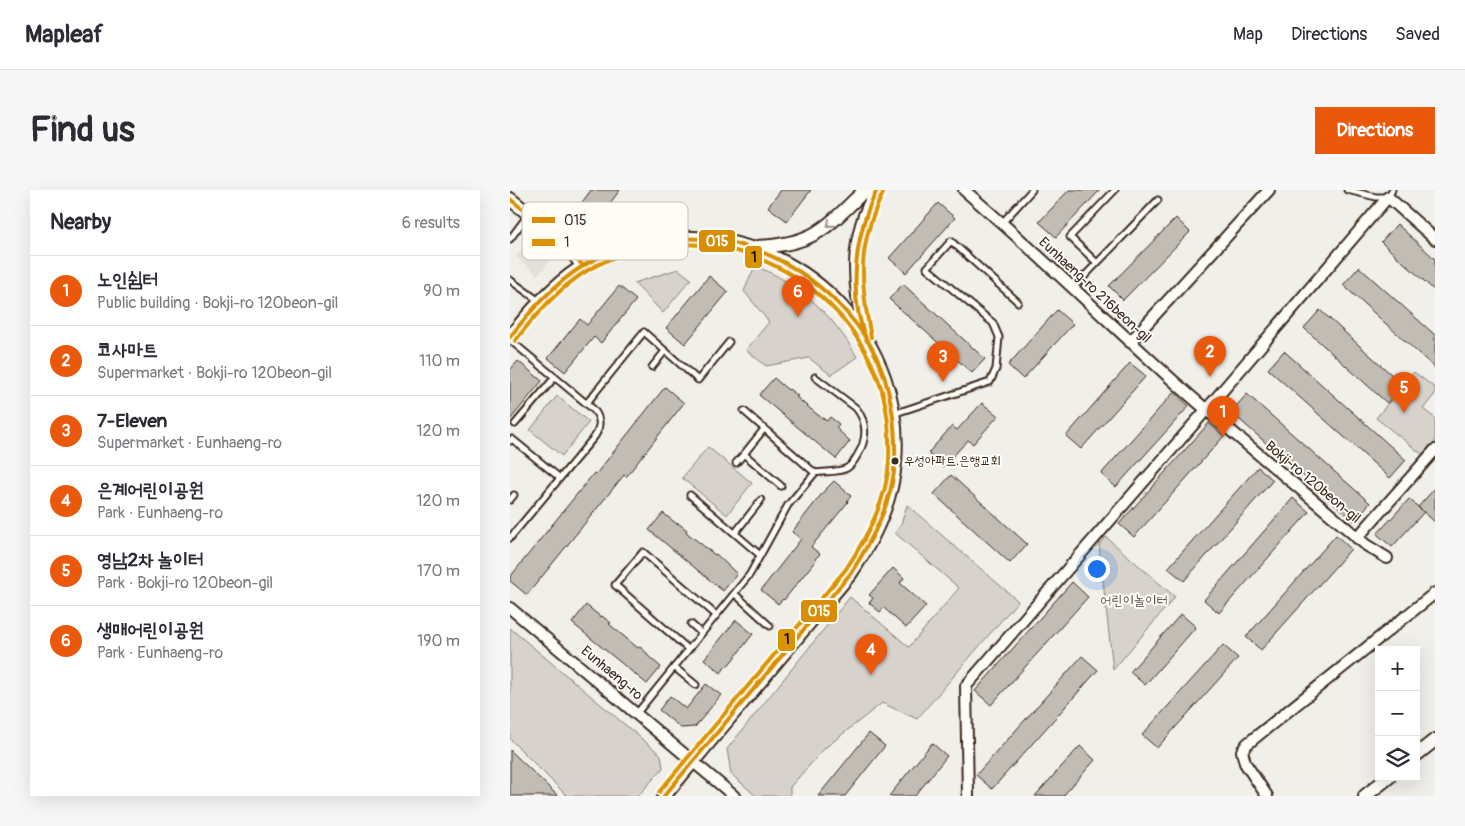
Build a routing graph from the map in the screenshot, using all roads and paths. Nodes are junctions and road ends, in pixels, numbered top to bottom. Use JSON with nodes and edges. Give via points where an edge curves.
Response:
{"nodes":[{"id":1,"x":865,"y":190,"type":"edge"},
{"id":2,"x":877,"y":190,"type":"edge"},
{"id":3,"x":964,"y":190,"type":"edge"},
{"id":4,"x":1032,"y":190,"type":"edge"},
{"id":5,"x":1115,"y":190,"type":"edge"},
{"id":6,"x":1269,"y":190,"type":"edge"},
{"id":7,"x":1347,"y":190,"type":"edge"},
{"id":8,"x":1390,"y":193,"type":"edge"},
{"id":9,"x":510,"y":199,"type":"edge"},
{"id":10,"x":1158,"y":200,"type":"dead end"},
{"id":11,"x":522,"y":208,"type":"edge"},
{"id":12,"x":1002,"y":222,"type":"junction"},
{"id":13,"x":522,"y":223,"type":"edge"},
{"id":14,"x":1435,"y":238,"type":"edge"},
{"id":15,"x":510,"y":239,"type":"edge"},
{"id":16,"x":688,"y":239,"type":"edge"},
{"id":17,"x":752,"y":248,"type":"junction"},
{"id":18,"x":578,"y":260,"type":"edge"},
{"id":19,"x":597,"y":260,"type":"edge"},
{"id":20,"x":1097,"y":263,"type":"junction"},
{"id":21,"x":583,"y":266,"type":"junction"},
{"id":22,"x":510,"y":280,"type":"edge"},
{"id":23,"x":1074,"y":288,"type":"junction"},
{"id":24,"x":539,"y":301,"type":"junction"},
{"id":25,"x":1018,"y":302,"type":"dead end"},
{"id":26,"x":865,"y":338,"type":"junction"},
{"id":27,"x":510,"y":339,"type":"edge"},
{"id":28,"x":729,"y":342,"type":"dead end"},
{"id":29,"x":1130,"y":342,"type":"junction"},
{"id":30,"x":665,"y":351,"type":"junction"},
{"id":31,"x":652,"y":367,"type":"dead end"},
{"id":32,"x":555,"y":377,"type":"junction"},
{"id":33,"x":815,"y":377,"type":"dead end"},
{"id":34,"x":586,"y":404,"type":"junction"},
{"id":35,"x":1206,"y":410,"type":"junction"},
{"id":36,"x":744,"y":411,"type":"dead end"},
{"id":37,"x":893,"y":414,"type":"junction"},
{"id":38,"x":515,"y":424,"type":"dead end"},
{"id":39,"x":764,"y":428,"type":"junction"},
{"id":40,"x":510,"y":441,"type":"edge"},
{"id":41,"x":1435,"y":450,"type":"edge"},
{"id":42,"x":744,"y":454,"type":"junction"},
{"id":43,"x":736,"y":463,"type":"dead end"},
{"id":44,"x":815,"y":473,"type":"junction"},
{"id":45,"x":560,"y":478,"type":"junction"},
{"id":46,"x":781,"y":486,"type":"dead end"},
{"id":47,"x":690,"y":495,"type":"dead end"},
{"id":48,"x":761,"y":500,"type":"dead end"},
{"id":49,"x":510,"y":525,"type":"edge"},
{"id":50,"x":516,"y":530,"type":"junction"},
{"id":51,"x":734,"y":533,"type":"junction"},
{"id":52,"x":510,"y":538,"type":"edge"},
{"id":53,"x":1357,"y":538,"type":"junction"},
{"id":54,"x":760,"y":554,"type":"junction"},
{"id":55,"x":1387,"y":558,"type":"dead end"},
{"id":56,"x":1435,"y":593,"type":"edge"},
{"id":57,"x":735,"y":594,"type":"junction"},
{"id":58,"x":510,"y":608,"type":"edge"},
{"id":59,"x":716,"y":615,"type":"junction"},
{"id":60,"x":691,"y":624,"type":"dead end"},
{"id":61,"x":770,"y":626,"type":"dead end"},
{"id":62,"x":701,"y":633,"type":"junction"},
{"id":63,"x":688,"y":649,"type":"junction"},
{"id":64,"x":674,"y":667,"type":"junction"},
{"id":65,"x":696,"y":685,"type":"dead end"},
{"id":66,"x":637,"y":714,"type":"junction"},
{"id":67,"x":1435,"y":740,"type":"edge"},
{"id":68,"x":1420,"y":752,"type":"edge"},
{"id":69,"x":694,"y":762,"type":"junction"},
{"id":70,"x":1384,"y":781,"type":"edge"},
{"id":71,"x":664,"y":796,"type":"edge"},
{"id":72,"x":734,"y":796,"type":"edge"},
{"id":73,"x":968,"y":796,"type":"edge"},
{"id":74,"x":1267,"y":796,"type":"edge"},
{"id":75,"x":1366,"y":796,"type":"edge"}],
"edges":[{"from":1,"to":17,"type":"street","one_way":true,"via":[[817,234],[790,244]]},
{"from":2,"to":26,"type":"street","via":[[865,216],[856,260],[855,282]]},
{"from":3,"to":12,"type":"street","name":"Eunhaeng-ro 216beon-gil"},
{"from":4,"to":12,"type":"lane"},
{"from":5,"to":20,"type":"lane","via":[[1070,237]]},
{"from":6,"to":29,"type":"street"},
{"from":7,"to":8,"type":"lane","via":[[1376,197]]},
{"from":8,"to":14,"type":"street"},
{"from":8,"to":35,"type":"street"},
{"from":9,"to":11,"type":"street"},
{"from":10,"to":20,"type":"lane"},
{"from":12,"to":23,"type":"street","name":"Eunhaeng-ro 216beon-gil"},
{"from":13,"to":15,"type":"lane"},
{"from":16,"to":17,"type":"street","via":[[720,240]]},
{"from":17,"to":26,"type":"street","via":[[780,259],[816,281],[847,311]]},
{"from":18,"to":21,"type":"street"},
{"from":19,"to":21,"type":"street"},
{"from":20,"to":23,"type":"lane"},
{"from":21,"to":24,"type":"street"},
{"from":22,"to":24,"type":"lane"},
{"from":23,"to":29,"type":"street","name":"Eunhaeng-ro 216beon-gil"},
{"from":24,"to":27,"type":"street"},
{"from":25,"to":37,"type":"lane","via":[[951,240],[927,268],[993,323],[999,337],[996,369],[990,382]]},
{"from":26,"to":37,"type":"street","via":[[886,384]]},
{"from":27,"to":32,"type":"lane"},
{"from":28,"to":30,"type":"lane","via":[[698,380]]},
{"from":29,"to":35,"type":"street","name":"Eunhaeng-ro 216beon-gil"},
{"from":30,"to":31,"type":"lane"},
{"from":30,"to":34,"type":"lane","via":[[644,332]]},
{"from":32,"to":34,"type":"lane"},
{"from":32,"to":38,"type":"lane"},
{"from":33,"to":44,"type":"lane","via":[[856,408],[866,428],[863,446],[850,466]]},
{"from":34,"to":45,"type":"lane","via":[[598,414],[598,430]]},
{"from":35,"to":53,"type":"street","name":"Bokji-ro 120beon-gil"},
{"from":35,"to":73,"type":"street","via":[[966,686]]},
{"from":36,"to":39,"type":"lane"},
{"from":37,"to":69,"type":"street","via":[[893,475],[881,517],[865,551],[851,573]]},
{"from":39,"to":42,"type":"lane"},
{"from":39,"to":44,"type":"lane"},
{"from":40,"to":45,"type":"lane","via":[[512,439]]},
{"from":41,"to":53,"type":"street","name":"Bokji-ro 120beon-gil"},
{"from":42,"to":43,"type":"lane"},
{"from":42,"to":46,"type":"lane"},
{"from":44,"to":54,"type":"lane","via":[[788,505]]},
{"from":45,"to":50,"type":"lane"},
{"from":47,"to":51,"type":"lane"},
{"from":48,"to":51,"type":"lane"},
{"from":49,"to":50,"type":"lane"},
{"from":50,"to":52,"type":"lane"},
{"from":51,"to":54,"type":"lane"},
{"from":53,"to":55,"type":"street"},
{"from":54,"to":57,"type":"lane"},
{"from":56,"to":74,"type":"street","via":[[1246,744],[1242,751],[1245,763]]},
{"from":57,"to":59,"type":"lane"},
{"from":57,"to":61,"type":"lane"},
{"from":58,"to":66,"type":"street","name":"Eunhaeng-ro"},
{"from":59,"to":62,"type":"lane"},
{"from":59,"to":63,"type":"lane","via":[[643,552],[615,585]]},
{"from":60,"to":62,"type":"lane"},
{"from":62,"to":63,"type":"lane"},
{"from":63,"to":64,"type":"lane"},
{"from":64,"to":65,"type":"lane"},
{"from":64,"to":66,"type":"lane"},
{"from":66,"to":69,"type":"street","name":"Eunhaeng-ro"},
{"from":67,"to":68,"type":"street"},
{"from":69,"to":71,"type":"street"},
{"from":69,"to":72,"type":"street","name":"Eunhaeng-ro"},
{"from":70,"to":75,"type":"street"}]}
